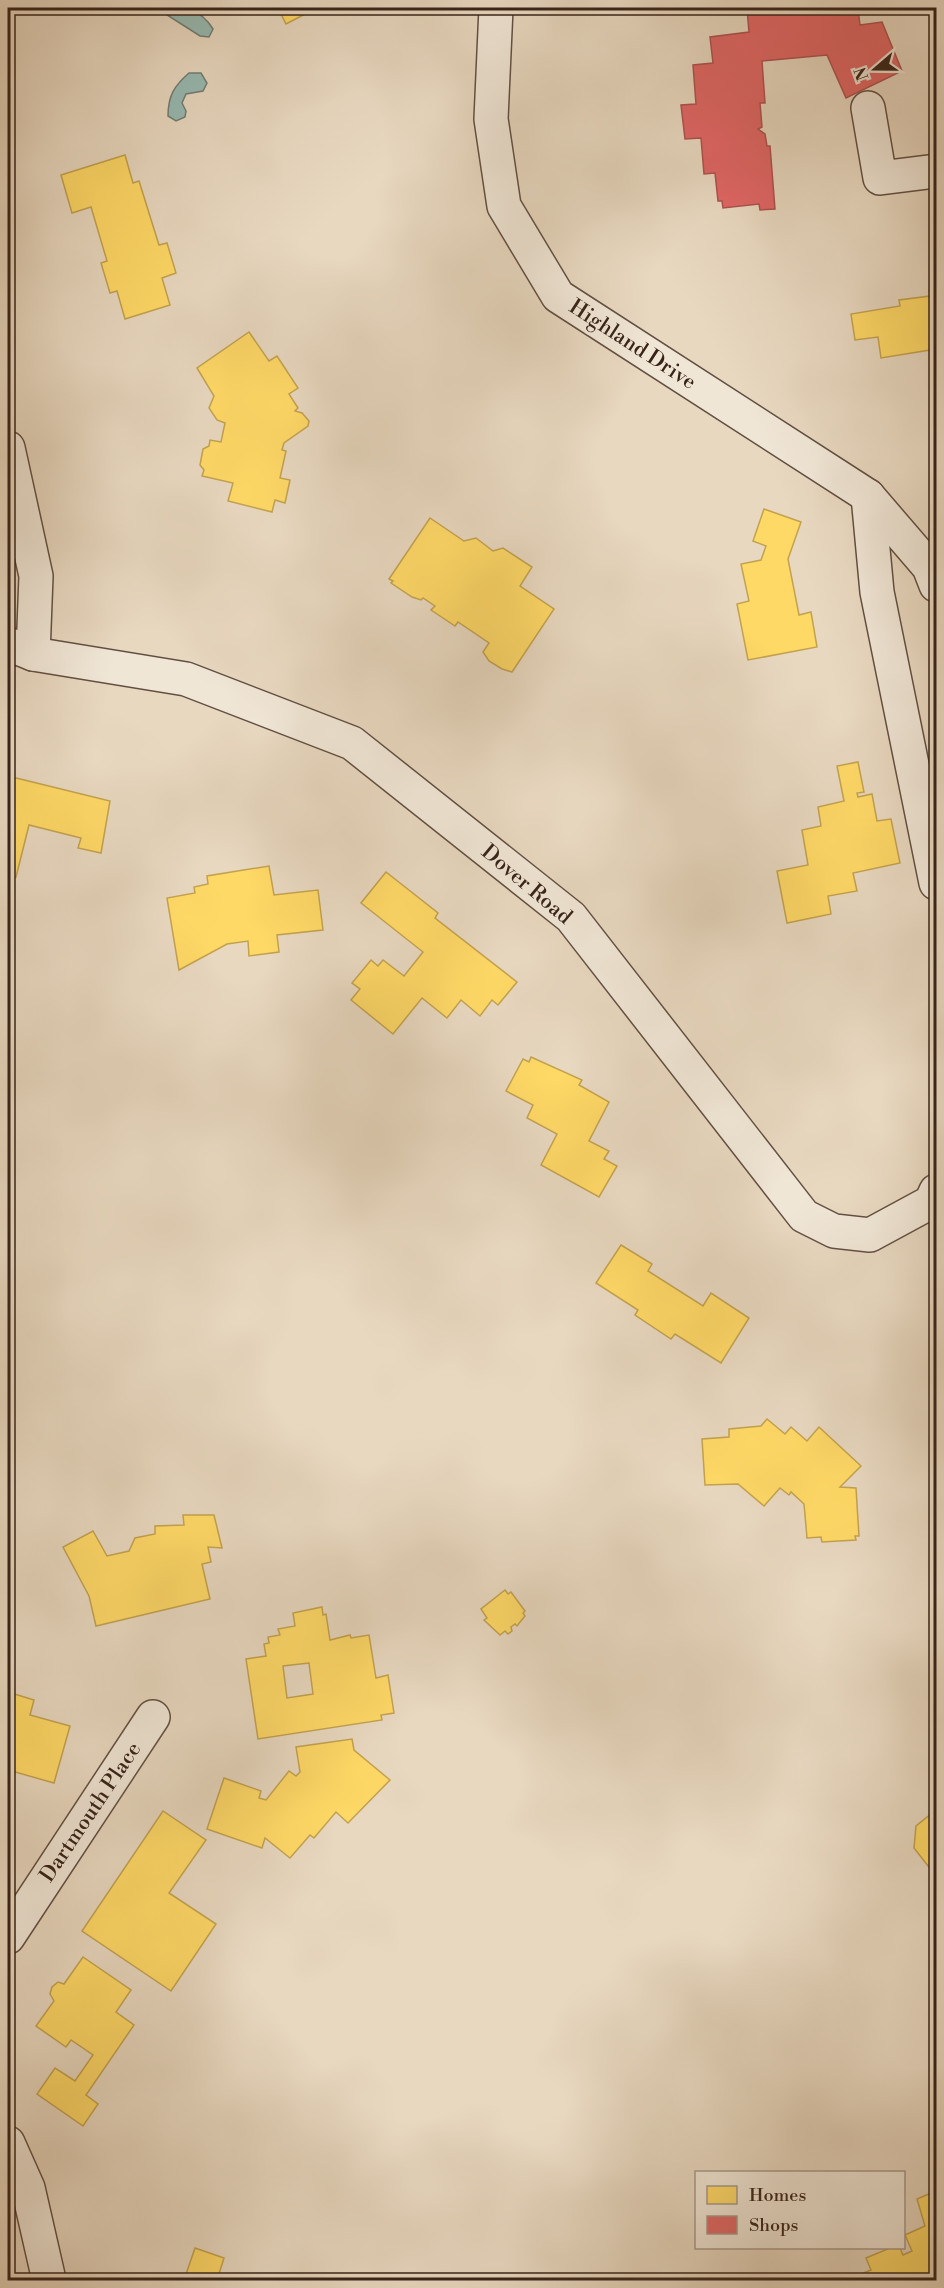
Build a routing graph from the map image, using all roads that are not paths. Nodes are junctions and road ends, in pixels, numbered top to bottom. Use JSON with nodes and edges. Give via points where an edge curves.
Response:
{"nodes":[{"id":1,"x":496,"y":8,"type":"edge"},
{"id":2,"x":868,"y":108,"type":"dead end"},
{"id":3,"x":936,"y":171,"type":"edge"},
{"id":4,"x":8,"y":448,"type":"edge"},
{"id":5,"x":868,"y":496,"type":"junction"},
{"id":6,"x":936,"y":585,"type":"edge"},
{"id":7,"x":20,"y":649,"type":"edge"},
{"id":8,"x":936,"y":883,"type":"edge"},
{"id":9,"x":936,"y":1191,"type":"edge"},
{"id":10,"x":153,"y":1717,"type":"dead end"},
{"id":11,"x":8,"y":1937,"type":"edge"},
{"id":12,"x":8,"y":2143,"type":"edge"},
{"id":13,"x":49,"y":2280,"type":"edge"}],
"edges":[{"from":1,"to":5,"type":"street","name":"Highland Drive","via":[[491,119],[504,206],[558,296]]},
{"from":2,"to":3,"type":"street","via":[[880,178]]},
{"from":4,"to":7,"type":"street","via":[[36,576]]},
{"from":5,"to":6,"type":"street","name":"Highland Drive","via":[[929,567]]},
{"from":5,"to":8,"type":"street","via":[[877,592]]},
{"from":7,"to":9,"type":"street","name":"Dover Road","via":[[186,679],[352,742],[570,917],[804,1216],[834,1231],[870,1235],[931,1202]]},
{"from":10,"to":11,"type":"street","name":"Dartmouth Place"},
{"from":12,"to":13,"type":"street","via":[[28,2188]]}]}
